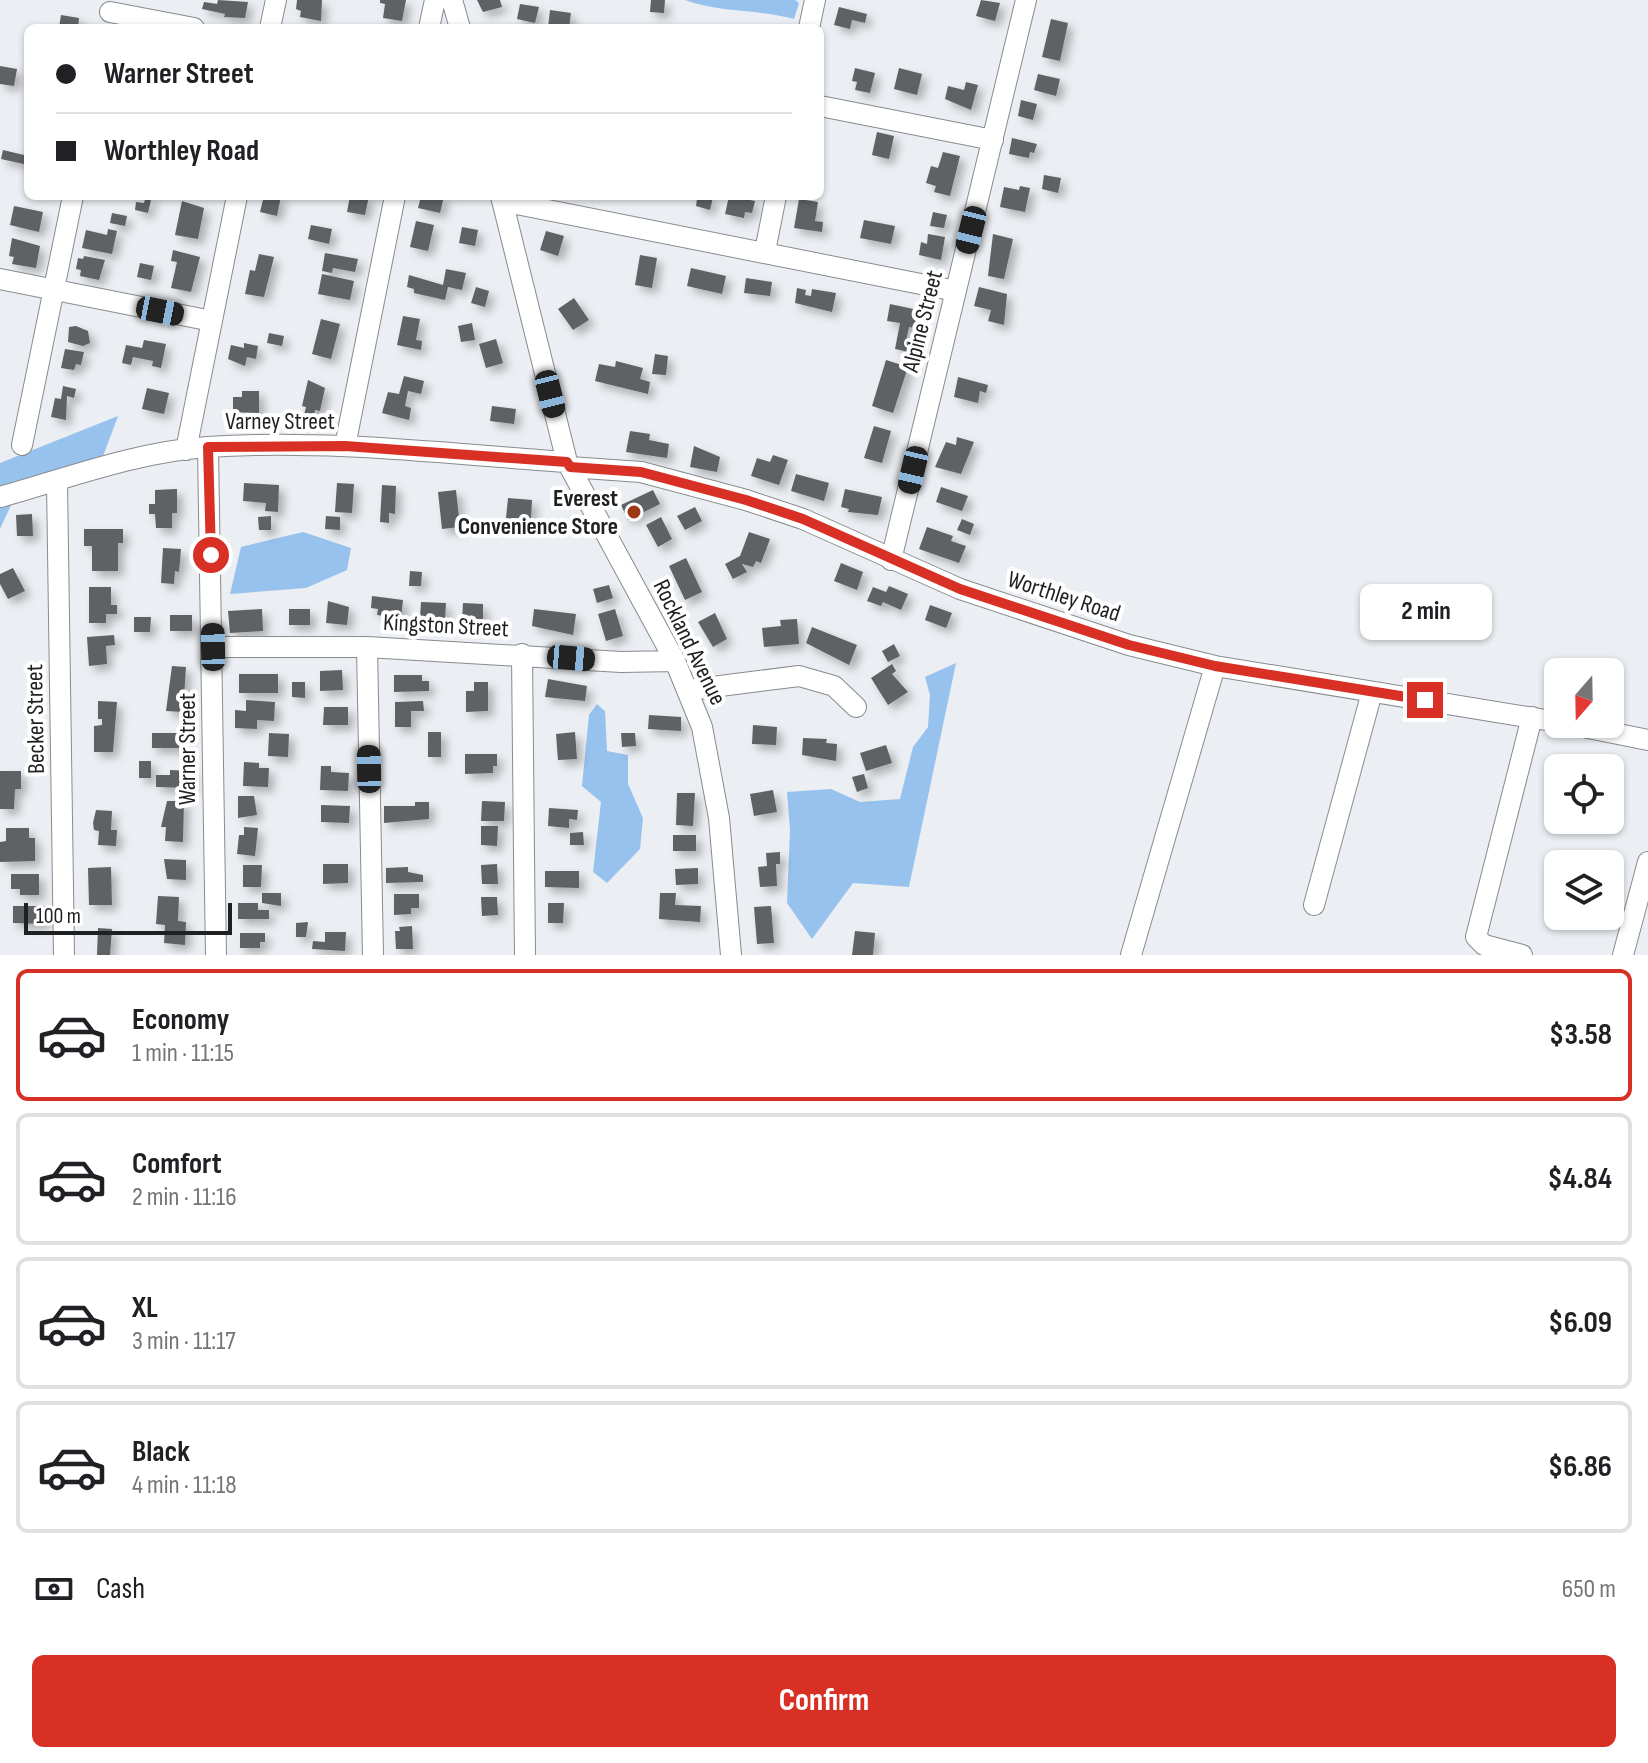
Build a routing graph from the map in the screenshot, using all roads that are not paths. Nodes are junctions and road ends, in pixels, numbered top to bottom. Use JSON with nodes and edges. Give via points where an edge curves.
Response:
{"nodes":[{"id":1,"x":276,"y":0,"type":"edge"},
{"id":2,"x":435,"y":0,"type":"edge"},
{"id":3,"x":452,"y":0,"type":"edge"},
{"id":4,"x":815,"y":0,"type":"edge"},
{"id":5,"x":1026,"y":0,"type":"edge"},
{"id":6,"x":110,"y":13,"type":"edge"},
{"id":7,"x":172,"y":24,"type":"edge"},
{"id":8,"x":271,"y":24,"type":"edge"},
{"id":9,"x":430,"y":24,"type":"edge"},
{"id":10,"x":459,"y":24,"type":"edge"},
{"id":11,"x":810,"y":24,"type":"edge"},
{"id":12,"x":824,"y":107,"type":"edge"},
{"id":13,"x":993,"y":140,"type":"junction"},
{"id":14,"x":72,"y":200,"type":"edge"},
{"id":15,"x":236,"y":200,"type":"edge"},
{"id":16,"x":394,"y":200,"type":"edge"},
{"id":17,"x":503,"y":200,"type":"edge"},
{"id":18,"x":512,"y":200,"type":"edge"},
{"id":19,"x":775,"y":200,"type":"edge"},
{"id":20,"x":765,"y":251,"type":"junction"},
{"id":21,"x":0,"y":279,"type":"edge"},
{"id":22,"x":54,"y":290,"type":"junction"},
{"id":23,"x":956,"y":291,"type":"junction"},
{"id":24,"x":212,"y":321,"type":"junction"},
{"id":25,"x":22,"y":445,"type":"dead end"},
{"id":26,"x":345,"y":446,"type":"junction"},
{"id":27,"x":208,"y":447,"type":"junction"},
{"id":28,"x":186,"y":450,"type":"junction"},
{"id":29,"x":569,"y":464,"type":"junction"},
{"id":30,"x":57,"y":482,"type":"junction"},
{"id":31,"x":0,"y":497,"type":"edge"},
{"id":32,"x":891,"y":560,"type":"junction"},
{"id":33,"x":213,"y":647,"type":"junction"},
{"id":34,"x":367,"y":647,"type":"junction"},
{"id":35,"x":522,"y":654,"type":"junction"},
{"id":36,"x":675,"y":661,"type":"junction"},
{"id":37,"x":1215,"y":666,"type":"junction"},
{"id":38,"x":689,"y":690,"type":"junction"},
{"id":39,"x":1372,"y":692,"type":"junction"},
{"id":40,"x":856,"y":707,"type":"dead end"},
{"id":41,"x":1532,"y":717,"type":"junction"},
{"id":42,"x":1544,"y":719,"type":"edge"},
{"id":43,"x":1624,"y":735,"type":"edge"},
{"id":44,"x":1648,"y":740,"type":"edge"},
{"id":45,"x":1648,"y":862,"type":"edge"},
{"id":46,"x":1314,"y":905,"type":"dead end"},
{"id":47,"x":64,"y":955,"type":"edge"},
{"id":48,"x":216,"y":955,"type":"edge"},
{"id":49,"x":373,"y":955,"type":"edge"},
{"id":50,"x":525,"y":955,"type":"edge"},
{"id":51,"x":731,"y":955,"type":"edge"},
{"id":52,"x":1131,"y":955,"type":"edge"},
{"id":53,"x":1522,"y":955,"type":"edge"},
{"id":54,"x":1623,"y":955,"type":"edge"}],
"edges":[{"from":1,"to":8,"type":"street"},
{"from":2,"to":9,"type":"street"},
{"from":3,"to":10,"type":"street"},
{"from":4,"to":11,"type":"street"},
{"from":5,"to":13,"type":"street","name":"Alpine Street"},
{"from":6,"to":7,"type":"street"},
{"from":12,"to":13,"type":"street"},
{"from":13,"to":23,"type":"street","name":"Alpine Street"},
{"from":14,"to":22,"type":"street"},
{"from":15,"to":24,"type":"street"},
{"from":16,"to":26,"type":"street"},
{"from":17,"to":29,"type":"street","name":"Rockland Avenue"},
{"from":18,"to":20,"type":"street"},
{"from":19,"to":20,"type":"street"},
{"from":20,"to":23,"type":"street"},
{"from":21,"to":22,"type":"street"},
{"from":22,"to":24,"type":"street"},
{"from":22,"to":25,"type":"street"},
{"from":23,"to":32,"type":"street","name":"Alpine Street"},
{"from":24,"to":28,"type":"street"},
{"from":26,"to":27,"type":"street","name":"Varney Street"},
{"from":26,"to":29,"type":"street","name":"Varney Street"},
{"from":27,"to":28,"type":"street","name":"Varney Street"},
{"from":27,"to":33,"type":"street","name":"Warner Street"},
{"from":28,"to":30,"type":"street","name":"Varney Street","via":[[121,462]]},
{"from":29,"to":32,"type":"street","name":"Worthley Road","via":[[641,472],[746,500],[803,519]]},
{"from":29,"to":36,"type":"street","name":"Rockland Avenue"},
{"from":30,"to":31,"type":"street","name":"Varney Street"},
{"from":30,"to":47,"type":"street","name":"Becker Street"},
{"from":32,"to":37,"type":"street","name":"Worthley Road","via":[[960,589],[1129,645]]},
{"from":33,"to":34,"type":"street","name":"Kingston Street"},
{"from":33,"to":48,"type":"street","name":"Warner Street"},
{"from":34,"to":35,"type":"street","name":"Kingston Street"},
{"from":34,"to":49,"type":"street"},
{"from":35,"to":36,"type":"street","name":"Kingston Street"},
{"from":35,"to":50,"type":"street"},
{"from":36,"to":38,"type":"street","name":"Rockland Avenue"},
{"from":37,"to":39,"type":"street","name":"Worthley Road"},
{"from":37,"to":52,"type":"street"},
{"from":38,"to":40,"type":"street","via":[[799,676],[834,686]]},
{"from":38,"to":51,"type":"street","name":"Rockland Avenue","via":[[702,727],[719,818]]},
{"from":39,"to":41,"type":"street","name":"Worthley Road"},
{"from":39,"to":46,"type":"street"},
{"from":41,"to":42,"type":"street","name":"Worthley Road"},
{"from":41,"to":53,"type":"street","via":[[1476,937],[1484,945]]},
{"from":43,"to":44,"type":"street"},
{"from":45,"to":54,"type":"street"}]}
